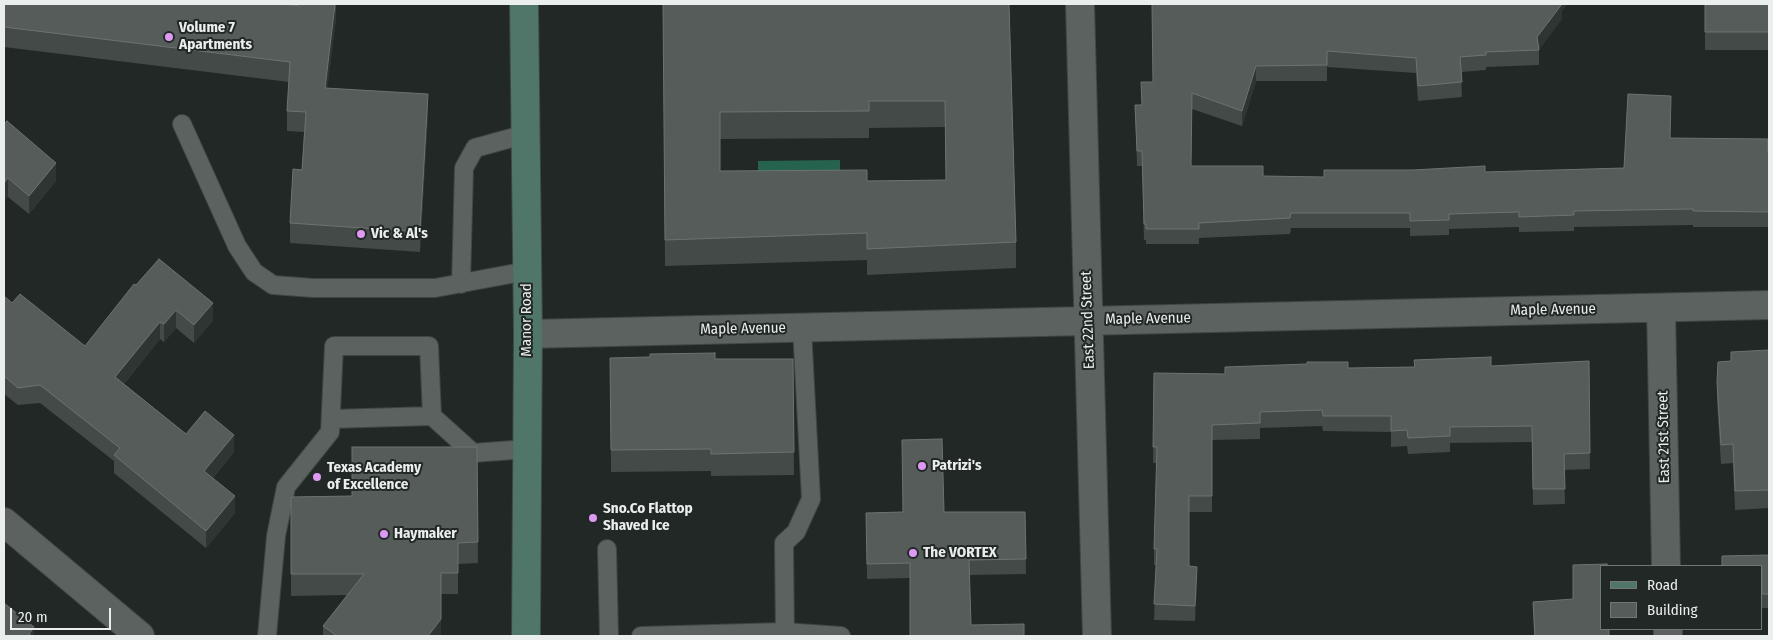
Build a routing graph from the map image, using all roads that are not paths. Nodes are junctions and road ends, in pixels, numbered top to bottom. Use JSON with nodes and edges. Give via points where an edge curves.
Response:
{"nodes":[{"id":1,"x":524,"y":4,"type":"edge"},
{"id":2,"x":1080,"y":4,"type":"edge"},
{"id":3,"x":182,"y":124,"type":"dead end"},
{"id":4,"x":526,"y":134,"type":"junction"},
{"id":5,"x":527,"y":271,"type":"junction"},
{"id":6,"x":461,"y":284,"type":"junction"},
{"id":7,"x":1769,"y":305,"type":"edge"},
{"id":8,"x":1661,"y":308,"type":"junction"},
{"id":9,"x":1088,"y":320,"type":"junction"},
{"id":10,"x":802,"y":328,"type":"junction"},
{"id":11,"x":528,"y":334,"type":"junction"},
{"id":12,"x":432,"y":416,"type":"junction"},
{"id":13,"x":331,"y":419,"type":"junction"},
{"id":14,"x":527,"y":448,"type":"junction"},
{"id":15,"x":4,"y":522,"type":"edge"},
{"id":16,"x":608,"y":549,"type":"dead end"},
{"id":17,"x":1666,"y":565,"type":"edge"},
{"id":18,"x":785,"y":634,"type":"edge"},
{"id":19,"x":140,"y":636,"type":"edge"},
{"id":20,"x":267,"y":636,"type":"edge"},
{"id":21,"x":526,"y":636,"type":"edge"},
{"id":22,"x":609,"y":636,"type":"edge"},
{"id":23,"x":641,"y":636,"type":"edge"},
{"id":24,"x":841,"y":636,"type":"edge"},
{"id":25,"x":1097,"y":636,"type":"edge"}],
"edges":[{"from":1,"to":4,"type":"main road","name":"Manor Road"},
{"from":2,"to":9,"type":"street","name":"East 22nd Street"},
{"from":3,"to":6,"type":"lane","via":[[237,246],[254,272],[273,284],[313,288],[435,288]]},
{"from":4,"to":5,"type":"main road","name":"Manor Road"},
{"from":4,"to":6,"type":"lane","via":[[475,148],[464,168]]},
{"from":5,"to":6,"type":"lane"},
{"from":5,"to":11,"type":"main road","name":"Manor Road"},
{"from":7,"to":8,"type":"street","name":"Maple Avenue"},
{"from":8,"to":9,"type":"street","name":"Maple Avenue"},
{"from":8,"to":17,"type":"street","name":"East 21st Street"},
{"from":9,"to":10,"type":"street","name":"Maple Avenue"},
{"from":9,"to":25,"type":"street","name":"East 22nd Street"},
{"from":10,"to":11,"type":"street","name":"Maple Avenue"},
{"from":10,"to":18,"type":"lane","via":[[811,499],[796,532],[784,542]]},
{"from":11,"to":14,"type":"main road","name":"Manor Road"},
{"from":12,"to":13,"type":"lane"},
{"from":12,"to":13,"type":"lane","via":[[429,346],[334,346]]},
{"from":12,"to":14,"type":"lane","via":[[473,454]]},
{"from":13,"to":20,"type":"lane","via":[[330,432],[286,487],[276,536]]},
{"from":14,"to":21,"type":"main road","name":"Manor Road"},
{"from":15,"to":19,"type":"street"},
{"from":16,"to":22,"type":"lane"},
{"from":18,"to":23,"type":"lane"},
{"from":18,"to":24,"type":"lane"}]}
